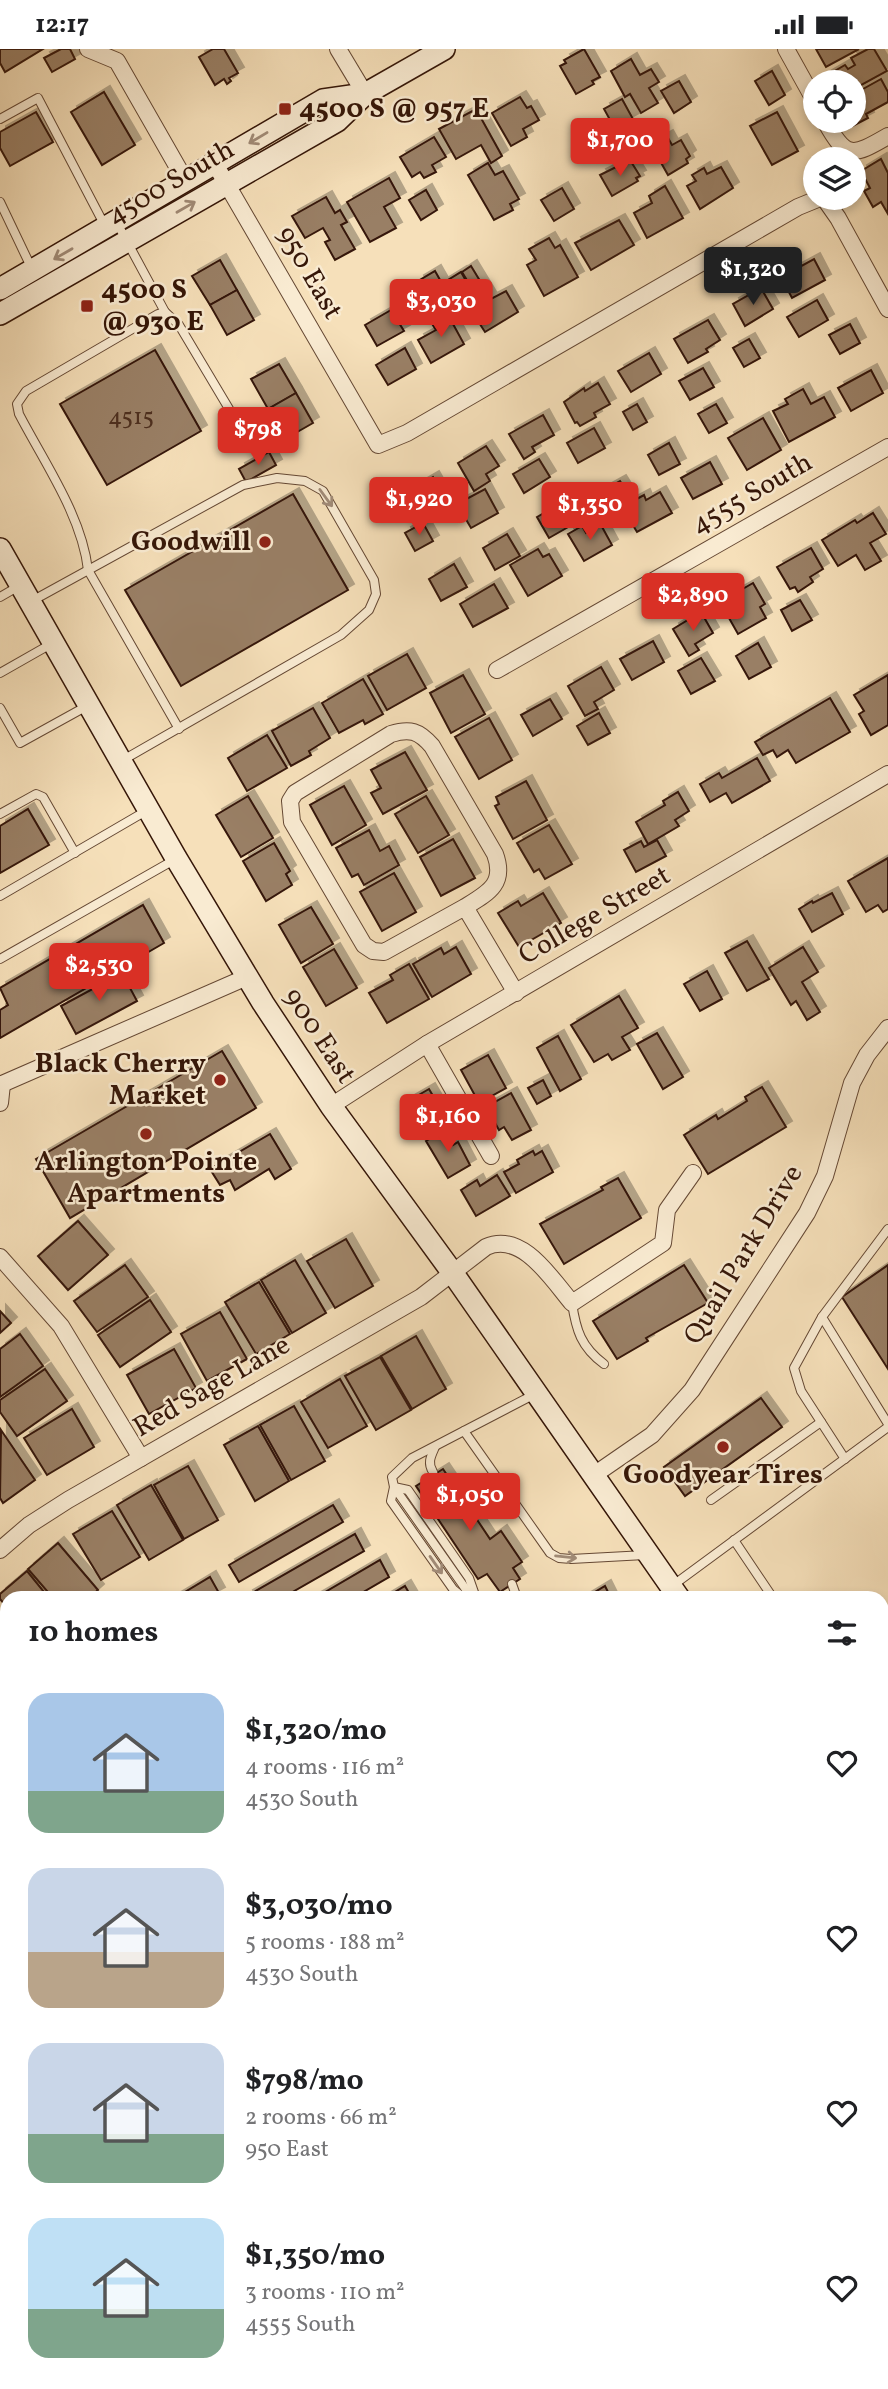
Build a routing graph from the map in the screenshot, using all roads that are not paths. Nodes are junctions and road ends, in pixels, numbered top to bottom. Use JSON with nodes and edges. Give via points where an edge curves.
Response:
{"nodes":[{"id":1,"x":88,"y":49,"type":"edge"},
{"id":2,"x":338,"y":49,"type":"edge"},
{"id":3,"x":444,"y":49,"type":"edge"},
{"id":4,"x":786,"y":49,"type":"edge"},
{"id":5,"x":803,"y":80,"type":"edge"},
{"id":6,"x":365,"y":94,"type":"junction"},
{"id":7,"x":0,"y":119,"type":"edge"},
{"id":8,"x":832,"y":133,"type":"edge"},
{"id":9,"x":888,"y":136,"type":"edge"},
{"id":10,"x":215,"y":164,"type":"junction"},
{"id":11,"x":185,"y":180,"type":"junction"},
{"id":12,"x":226,"y":184,"type":"junction"},
{"id":13,"x":0,"y":202,"type":"edge"},
{"id":14,"x":803,"y":205,"type":"edge"},
{"id":15,"x":832,"y":210,"type":"edge"},
{"id":16,"x":117,"y":231,"type":"junction"},
{"id":17,"x":37,"y":280,"type":"junction"},
{"id":18,"x":0,"y":289,"type":"edge"},
{"id":19,"x":888,"y":309,"type":"edge"},
{"id":20,"x":165,"y":312,"type":"junction"},
{"id":21,"x":0,"y":313,"type":"edge"},
{"id":22,"x":244,"y":434,"type":"dead end"},
{"id":23,"x":888,"y":447,"type":"edge"},
{"id":24,"x":0,"y":549,"type":"edge"},
{"id":25,"x":88,"y":570,"type":"junction"},
{"id":26,"x":25,"y":594,"type":"junction"},
{"id":27,"x":0,"y":597,"type":"edge"},
{"id":28,"x":54,"y":643,"type":"junction"},
{"id":29,"x":497,"y":670,"type":"dead end"},
{"id":30,"x":0,"y":673,"type":"edge"},
{"id":31,"x":89,"y":705,"type":"junction"},
{"id":32,"x":0,"y":708,"type":"edge"},
{"id":33,"x":179,"y":729,"type":"junction"},
{"id":34,"x":121,"y":761,"type":"junction"},
{"id":35,"x":888,"y":774,"type":"edge"},
{"id":36,"x":149,"y":809,"type":"junction"},
{"id":37,"x":0,"y":814,"type":"edge"},
{"id":38,"x":75,"y":853,"type":"junction"},
{"id":39,"x":176,"y":858,"type":"junction"},
{"id":40,"x":0,"y":896,"type":"edge"},
{"id":41,"x":465,"y":907,"type":"junction"},
{"id":42,"x":0,"y":959,"type":"edge"},
{"id":43,"x":247,"y":977,"type":"junction"},
{"id":44,"x":516,"y":993,"type":"junction"},
{"id":45,"x":888,"y":1028,"type":"edge"},
{"id":46,"x":428,"y":1044,"type":"junction"},
{"id":47,"x":1,"y":1083,"type":"edge"},
{"id":48,"x":0,"y":1103,"type":"edge"},
{"id":49,"x":331,"y":1106,"type":"junction"},
{"id":50,"x":491,"y":1156,"type":"dead end"},
{"id":51,"x":693,"y":1173,"type":"dead end"},
{"id":52,"x":888,"y":1229,"type":"edge"},
{"id":53,"x":0,"y":1257,"type":"edge"},
{"id":54,"x":452,"y":1272,"type":"junction"},
{"id":55,"x":572,"y":1303,"type":"junction"},
{"id":56,"x":822,"y":1317,"type":"junction"},
{"id":57,"x":604,"y":1364,"type":"dead end"},
{"id":58,"x":537,"y":1393,"type":"junction"},
{"id":59,"x":821,"y":1422,"type":"junction"},
{"id":60,"x":888,"y":1426,"type":"edge"},
{"id":61,"x":464,"y":1431,"type":"junction"},
{"id":62,"x":435,"y":1447,"type":"junction"},
{"id":63,"x":141,"y":1458,"type":"junction"},
{"id":64,"x":845,"y":1459,"type":"junction"},
{"id":65,"x":433,"y":1472,"type":"dead end"},
{"id":66,"x":594,"y":1475,"type":"junction"},
{"id":67,"x":394,"y":1487,"type":"junction"},
{"id":68,"x":711,"y":1500,"type":"dead end"},
{"id":69,"x":734,"y":1540,"type":"junction"},
{"id":70,"x":0,"y":1550,"type":"edge"},
{"id":71,"x":650,"y":1555,"type":"junction"},
{"id":72,"x":512,"y":1584,"type":"dead end"},
{"id":73,"x":455,"y":1591,"type":"edge"},
{"id":74,"x":469,"y":1591,"type":"edge"},
{"id":75,"x":514,"y":1591,"type":"edge"},
{"id":76,"x":675,"y":1591,"type":"edge"},
{"id":77,"x":677,"y":1591,"type":"edge"},
{"id":78,"x":768,"y":1591,"type":"edge"}],
"edges":[{"from":1,"to":11,"type":"street","via":[[117,61]]},
{"from":2,"to":6,"type":"street"},
{"from":3,"to":6,"type":"main road","name":"4500 South"},
{"from":4,"to":5,"type":"street"},
{"from":6,"to":10,"type":"main road","name":"4500 South","one_way":true,"via":[[323,100]]},
{"from":6,"to":12,"type":"main road","name":"4500 South","via":[[337,121]]},
{"from":7,"to":16,"type":"lane","via":[[38,98]]},
{"from":8,"to":9,"type":"street","via":[[842,147],[852,151],[862,151]]},
{"from":10,"to":11,"type":"main road","name":"4500 South"},
{"from":10,"to":12,"type":"street","name":"950 East"},
{"from":11,"to":16,"type":"main road","name":"4500 South"},
{"from":12,"to":14,"type":"street","name":"950 East","via":[[378,446]]},
{"from":16,"to":12,"type":"main road","name":"4500 South","one_way":true},
{"from":13,"to":17,"type":"lane"},
{"from":15,"to":19,"type":"street"},
{"from":16,"to":17,"type":"main road","name":"4500 South"},
{"from":16,"to":20,"type":"lane"},
{"from":17,"to":18,"type":"main road","name":"4500 South"},
{"from":17,"to":21,"type":"main road","name":"4500 South"},
{"from":20,"to":22,"type":"lane","via":[[179,325]]},
{"from":20,"to":25,"type":"lane","via":[[26,391],[17,404],[75,519]]},
{"from":23,"to":29,"type":"street","name":"4555 South"},
{"from":24,"to":26,"type":"main road","name":"900 East"},
{"from":25,"to":26,"type":"lane"},
{"from":25,"to":33,"type":"lane"},
{"from":25,"to":33,"type":"lane","one_way":true,"via":[[243,485],[277,478],[305,481],[323,491],[374,580],[376,594],[369,610],[341,635]]},
{"from":26,"to":27,"type":"lane"},
{"from":26,"to":28,"type":"main road","name":"900 East"},
{"from":28,"to":30,"type":"lane"},
{"from":28,"to":31,"type":"main road","name":"900 East"},
{"from":31,"to":32,"type":"lane","via":[[20,743]]},
{"from":31,"to":34,"type":"main road","name":"900 East"},
{"from":33,"to":34,"type":"lane"},
{"from":34,"to":36,"type":"main road","name":"900 East"},
{"from":35,"to":44,"type":"street","name":"College Street"},
{"from":36,"to":38,"type":"lane"},
{"from":36,"to":39,"type":"main road","name":"900 East"},
{"from":37,"to":38,"type":"lane","via":[[36,794],[43,797]]},
{"from":38,"to":40,"type":"lane"},
{"from":39,"to":42,"type":"lane"},
{"from":39,"to":43,"type":"main road","name":"900 East"},
{"from":41,"to":41,"type":"street","via":[[384,952],[364,946],[292,822],[290,801],[295,793],[391,734],[414,730],[425,737],[500,868],[496,883]]},
{"from":41,"to":44,"type":"street"},
{"from":43,"to":47,"type":"street"},
{"from":43,"to":49,"type":"main road","name":"900 East"},
{"from":44,"to":46,"type":"street","name":"College Street"},
{"from":45,"to":66,"type":"street","name":"Quail Park Drive","via":[[852,1083],[825,1176],[807,1213],[692,1390],[652,1435]]},
{"from":46,"to":49,"type":"street","name":"College Street"},
{"from":46,"to":50,"type":"street"},
{"from":47,"to":48,"type":"street"},
{"from":49,"to":54,"type":"main road","name":"900 East"},
{"from":51,"to":55,"type":"street","via":[[667,1210],[663,1244]]},
{"from":52,"to":56,"type":"lane"},
{"from":53,"to":63,"type":"street","via":[[61,1325]]},
{"from":54,"to":55,"type":"street","name":"Red Sage Lane","via":[[486,1247],[505,1243],[524,1249]]},
{"from":54,"to":58,"type":"main road","name":"900 East"},
{"from":54,"to":63,"type":"street","name":"Red Sage Lane","via":[[421,1297]]},
{"from":55,"to":57,"type":"lane","via":[[586,1348]]},
{"from":56,"to":59,"type":"lane","via":[[794,1368],[801,1391]]},
{"from":56,"to":60,"type":"lane"},
{"from":58,"to":61,"type":"lane"},
{"from":58,"to":66,"type":"main road","name":"900 East"},
{"from":59,"to":64,"type":"lane"},
{"from":59,"to":68,"type":"lane"},
{"from":60,"to":64,"type":"lane"},
{"from":61,"to":62,"type":"lane"},
{"from":61,"to":71,"type":"lane","one_way":true,"via":[[550,1553],[571,1559]]},
{"from":62,"to":65,"type":"lane","via":[[430,1458]]},
{"from":62,"to":67,"type":"lane","via":[[400,1468],[392,1477]]},
{"from":63,"to":70,"type":"street","name":"Red Sage Lane","via":[[29,1524]]},
{"from":64,"to":69,"type":"lane"},
{"from":66,"to":71,"type":"main road","name":"900 East"},
{"from":67,"to":73,"type":"lane","one_way":true,"via":[[391,1501]]},
{"from":67,"to":74,"type":"lane"},
{"from":69,"to":77,"type":"lane"},
{"from":69,"to":78,"type":"lane"},
{"from":71,"to":76,"type":"main road","name":"900 East"},
{"from":72,"to":75,"type":"lane"}]}
